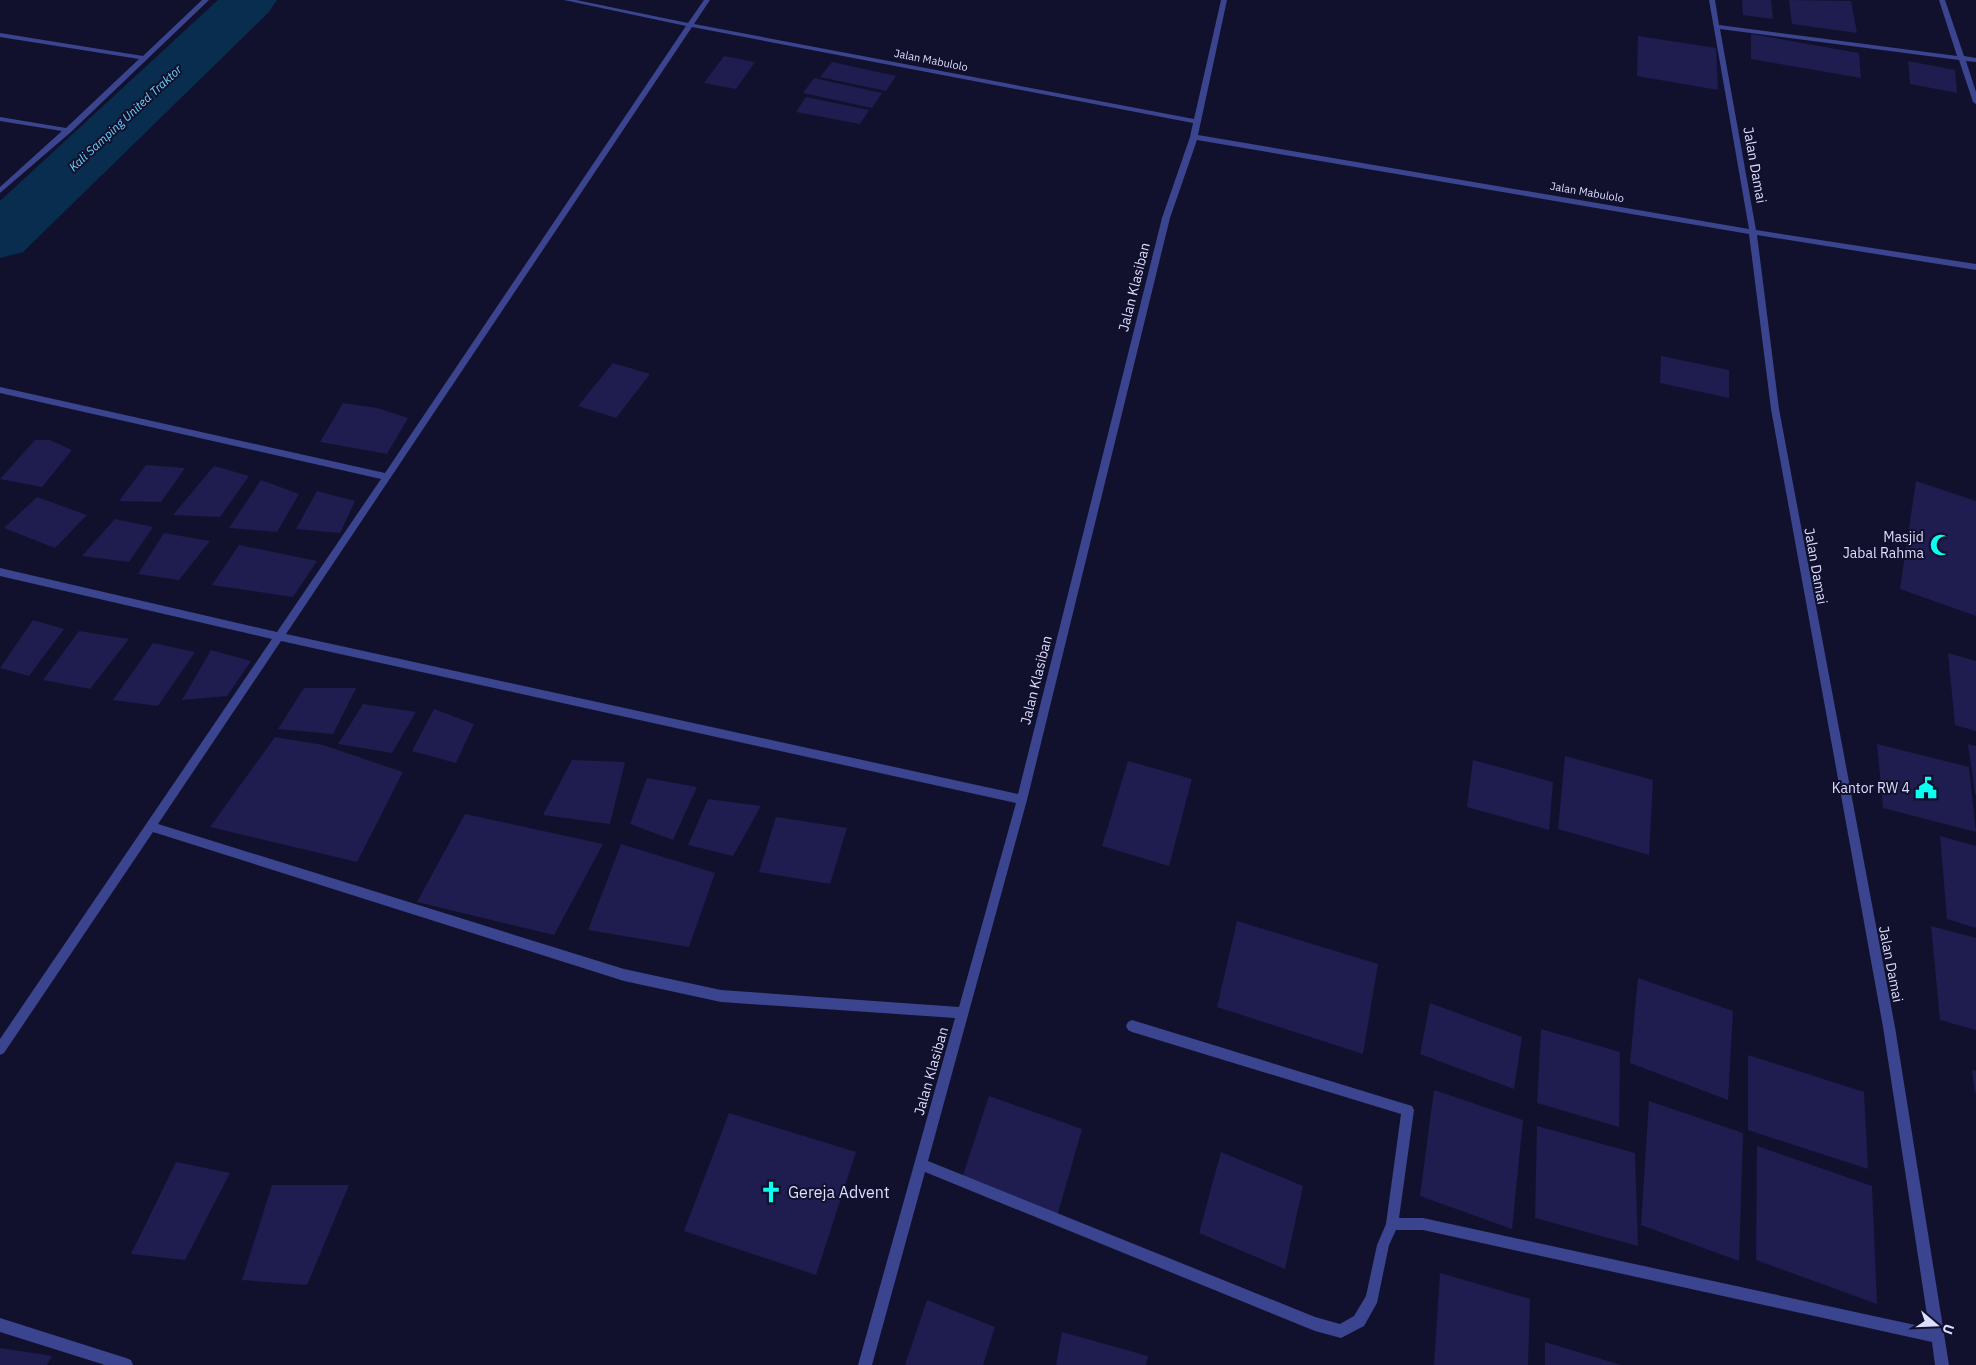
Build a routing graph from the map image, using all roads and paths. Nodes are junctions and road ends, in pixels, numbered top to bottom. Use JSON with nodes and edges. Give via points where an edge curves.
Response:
{"nodes":[{"id":1,"x":206,"y":0,"type":"edge"},
{"id":2,"x":567,"y":0,"type":"edge"},
{"id":3,"x":707,"y":0,"type":"edge"},
{"id":4,"x":1224,"y":0,"type":"edge"},
{"id":5,"x":1712,"y":0,"type":"edge"},
{"id":6,"x":1942,"y":0,"type":"edge"},
{"id":7,"x":690,"y":25,"type":"junction"},
{"id":8,"x":1716,"y":28,"type":"junction"},
{"id":9,"x":0,"y":35,"type":"edge"},
{"id":10,"x":145,"y":58,"type":"junction"},
{"id":11,"x":1961,"y":58,"type":"junction"},
{"id":12,"x":1976,"y":60,"type":"edge"},
{"id":13,"x":1976,"y":102,"type":"edge"},
{"id":14,"x":0,"y":119,"type":"edge"},
{"id":15,"x":1198,"y":122,"type":"junction"},
{"id":16,"x":68,"y":130,"type":"junction"},
{"id":17,"x":1194,"y":137,"type":"junction"},
{"id":18,"x":0,"y":191,"type":"edge"},
{"id":19,"x":1753,"y":232,"type":"junction"},
{"id":20,"x":1976,"y":267,"type":"edge"},
{"id":21,"x":0,"y":390,"type":"edge"},
{"id":22,"x":387,"y":477,"type":"junction"},
{"id":23,"x":0,"y":572,"type":"edge"},
{"id":24,"x":280,"y":637,"type":"junction"},
{"id":25,"x":1022,"y":800,"type":"junction"},
{"id":26,"x":151,"y":827,"type":"junction"},
{"id":27,"x":963,"y":1013,"type":"junction"},
{"id":28,"x":1132,"y":1026,"type":"dead end"},
{"id":29,"x":0,"y":1049,"type":"edge"},
{"id":30,"x":921,"y":1164,"type":"junction"},
{"id":31,"x":1392,"y":1224,"type":"junction"},
{"id":32,"x":0,"y":1326,"type":"edge"},
{"id":33,"x":1937,"y":1336,"type":"junction"},
{"id":34,"x":126,"y":1365,"type":"edge"},
{"id":35,"x":865,"y":1365,"type":"edge"},
{"id":36,"x":1942,"y":1365,"type":"edge"}],
"edges":[{"from":1,"to":10,"type":"street"},
{"from":2,"to":7,"type":"street","name":"Jalan Mabulolo"},
{"from":3,"to":7,"type":"street"},
{"from":4,"to":15,"type":"street","name":"Jalan Klasiban"},
{"from":5,"to":8,"type":"street","name":"Jalan Damai"},
{"from":6,"to":11,"type":"street"},
{"from":7,"to":15,"type":"street","name":"Jalan Mabulolo"},
{"from":7,"to":22,"type":"street"},
{"from":8,"to":11,"type":"street"},
{"from":8,"to":19,"type":"street","name":"Jalan Damai"},
{"from":9,"to":10,"type":"street"},
{"from":10,"to":16,"type":"street"},
{"from":11,"to":12,"type":"street"},
{"from":11,"to":13,"type":"street"},
{"from":14,"to":16,"type":"street"},
{"from":15,"to":17,"type":"street","name":"Jalan Klasiban"},
{"from":16,"to":18,"type":"street"},
{"from":17,"to":19,"type":"street","name":"Jalan Mabulolo"},
{"from":17,"to":25,"type":"street","name":"Jalan Klasiban","via":[[1166,218]]},
{"from":19,"to":20,"type":"street","name":"Jalan Mabulolo"},
{"from":19,"to":33,"type":"street","name":"Jalan Damai","via":[[1775,409],[1889,1028]]},
{"from":21,"to":22,"type":"street"},
{"from":22,"to":24,"type":"street"},
{"from":23,"to":24,"type":"street"},
{"from":24,"to":25,"type":"street"},
{"from":24,"to":26,"type":"street"},
{"from":25,"to":27,"type":"street","name":"Jalan Klasiban"},
{"from":26,"to":27,"type":"street","via":[[624,975],[721,996]]},
{"from":26,"to":29,"type":"street"},
{"from":27,"to":30,"type":"street","name":"Jalan Klasiban"},
{"from":28,"to":31,"type":"street","via":[[1408,1110]]},
{"from":30,"to":31,"type":"street","via":[[1306,1320],[1341,1331],[1359,1321],[1372,1298],[1383,1245]]},
{"from":30,"to":35,"type":"street","name":"Jalan Klasiban"},
{"from":31,"to":33,"type":"street","via":[[1423,1224]]},
{"from":32,"to":34,"type":"street"},
{"from":33,"to":36,"type":"street","name":"Jalan Damai"}]}
